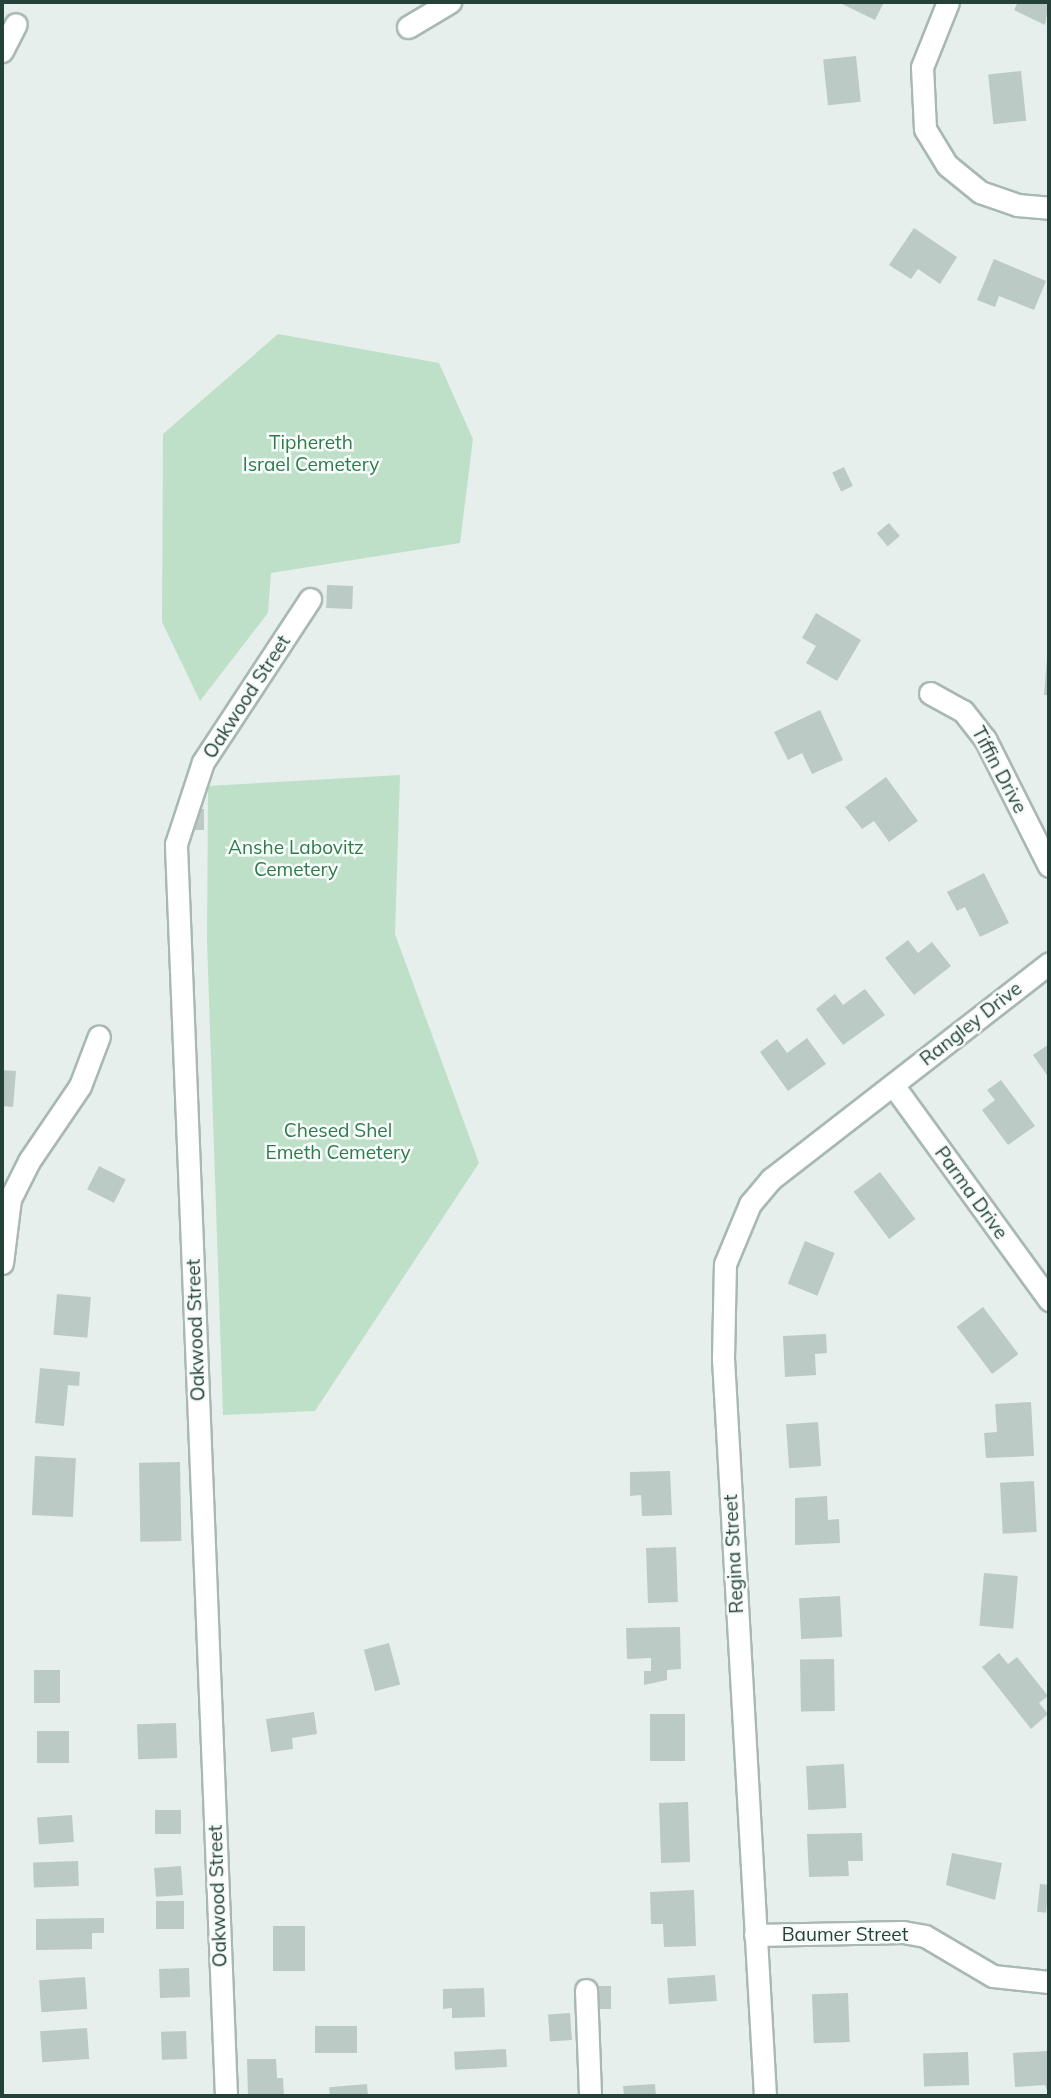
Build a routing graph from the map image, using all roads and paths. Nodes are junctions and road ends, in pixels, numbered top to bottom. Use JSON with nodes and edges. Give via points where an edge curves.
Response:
{"nodes":[{"id":1,"x":450,"y":2,"type":"edge"},
{"id":2,"x":948,"y":2,"type":"edge"},
{"id":3,"x":16,"y":24,"type":"dead end"},
{"id":4,"x":408,"y":27,"type":"dead end"},
{"id":5,"x":2,"y":51,"type":"edge"},
{"id":6,"x":1049,"y":208,"type":"edge"},
{"id":7,"x":310,"y":599,"type":"dead end"},
{"id":8,"x":930,"y":693,"type":"dead end"},
{"id":9,"x":1049,"y":866,"type":"edge"},
{"id":10,"x":1049,"y":963,"type":"edge"},
{"id":11,"x":99,"y":1036,"type":"dead end"},
{"id":12,"x":893,"y":1085,"type":"junction"},
{"id":13,"x":2,"y":1263,"type":"edge"},
{"id":14,"x":1049,"y":1300,"type":"edge"},
{"id":15,"x":755,"y":1935,"type":"junction"},
{"id":16,"x":1049,"y":1982,"type":"edge"},
{"id":17,"x":586,"y":1990,"type":"dead end"},
{"id":18,"x":226,"y":2096,"type":"edge"},
{"id":19,"x":590,"y":2096,"type":"edge"},
{"id":20,"x":765,"y":2096,"type":"edge"}],
"edges":[{"from":1,"to":4,"type":"street"},
{"from":2,"to":6,"type":"street","via":[[922,67],[925,129],[947,165],[980,192],[1017,205]]},
{"from":3,"to":5,"type":"street"},
{"from":7,"to":18,"type":"street","name":"Oakwood Street","via":[[204,761],[176,844]]},
{"from":8,"to":9,"type":"street","name":"Tiffin Drive","via":[[963,711],[985,739]]},
{"from":10,"to":12,"type":"street","name":"Rangley Drive"},
{"from":11,"to":13,"type":"street","via":[[80,1086],[29,1161],[10,1199]]},
{"from":12,"to":14,"type":"street","name":"Parma Drive"},
{"from":12,"to":15,"type":"street","name":"Regina Street","via":[[771,1179],[750,1204],[725,1264],[723,1358]]},
{"from":15,"to":16,"type":"street","name":"Baumer Street","via":[[903,1932],[925,1936],[993,1976]]},
{"from":15,"to":20,"type":"street","name":"Regina Street"},
{"from":17,"to":19,"type":"street"}]}
